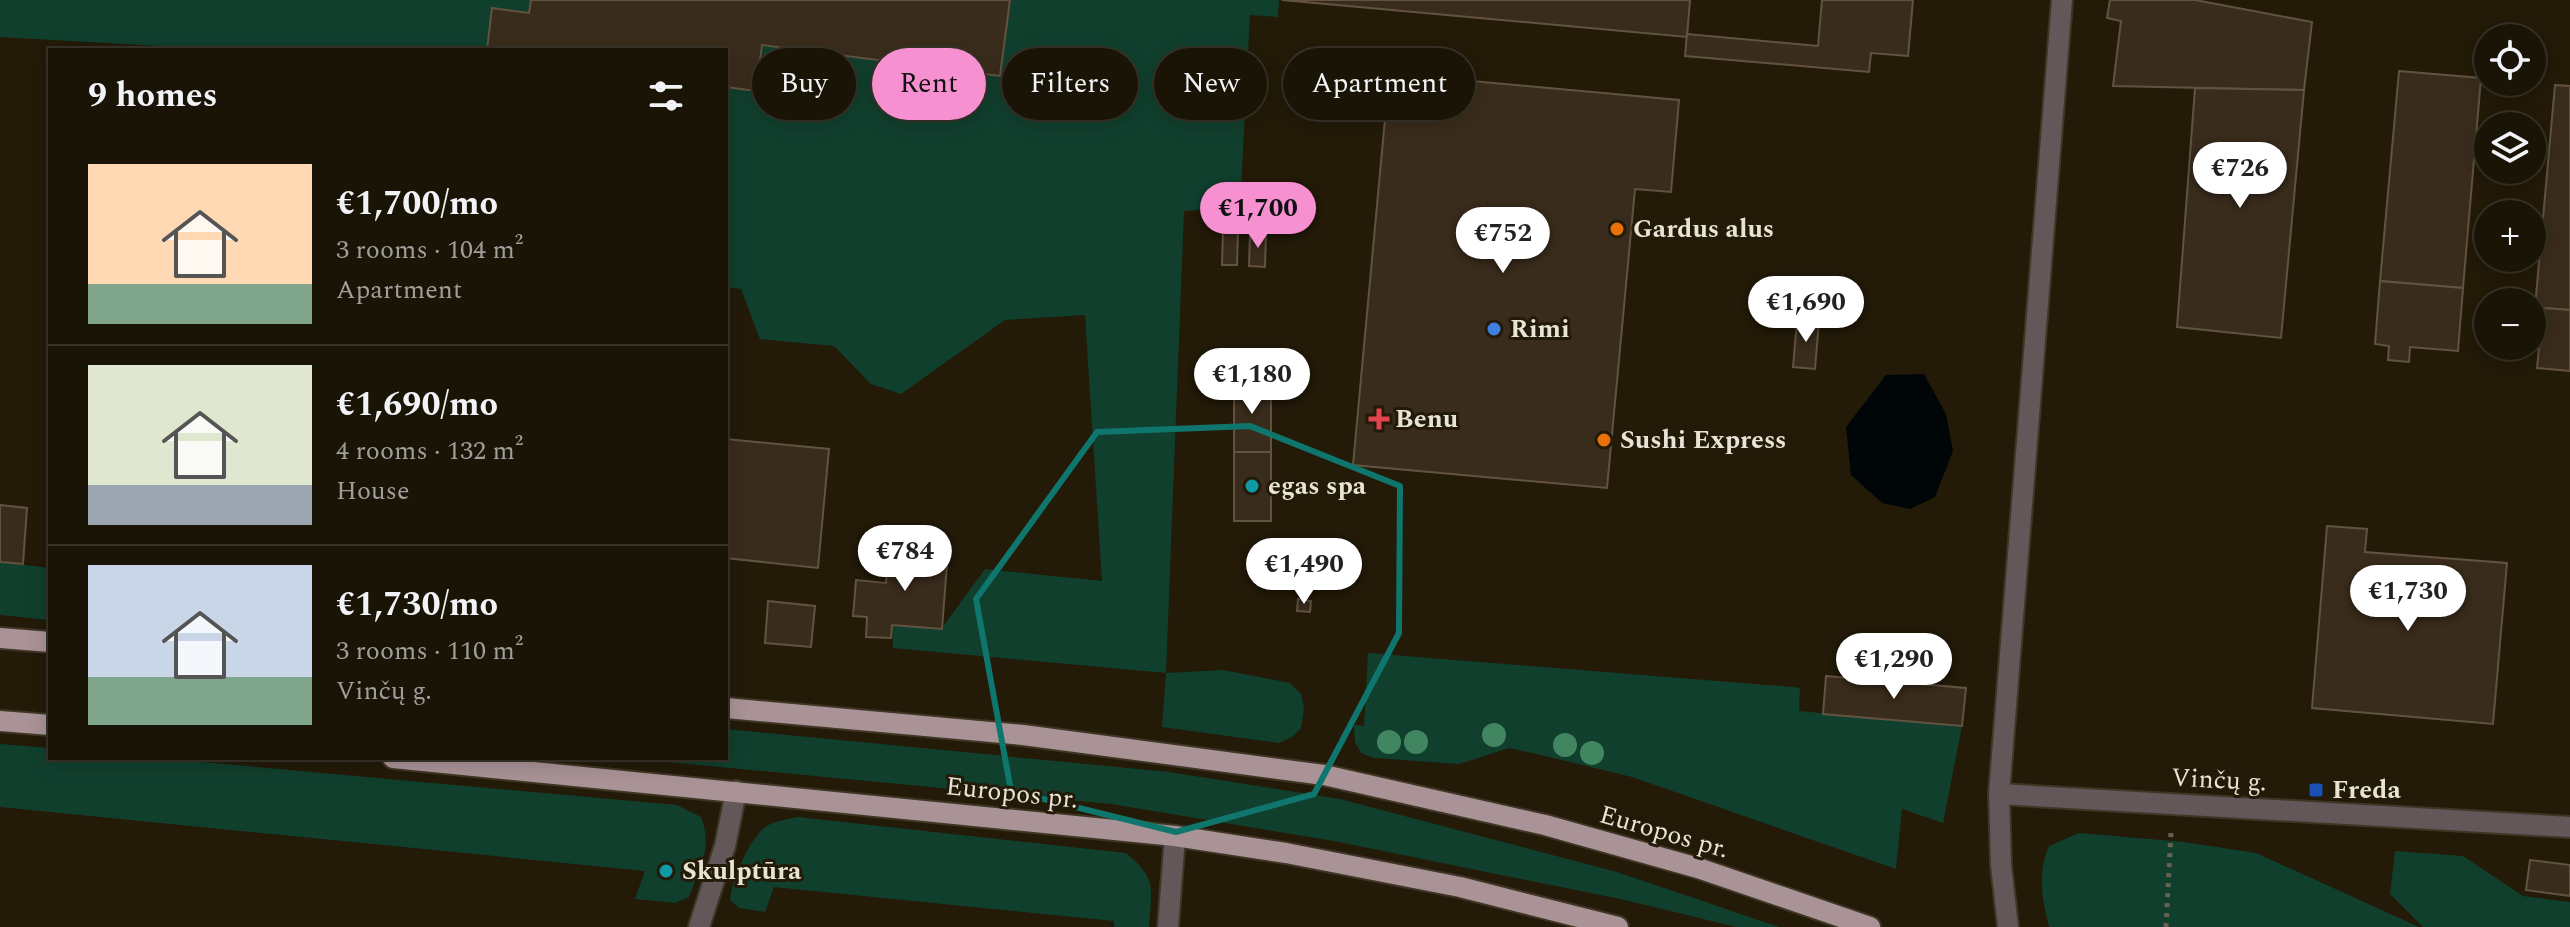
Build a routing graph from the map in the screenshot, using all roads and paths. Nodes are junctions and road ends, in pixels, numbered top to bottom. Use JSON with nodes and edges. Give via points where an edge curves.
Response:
{"nodes":[{"id":1,"x":2062,"y":0,"type":"edge"},
{"id":2,"x":0,"y":638,"type":"edge"},
{"id":3,"x":48,"y":642,"type":"edge"},
{"id":4,"x":728,"y":708,"type":"edge"},
{"id":5,"x":0,"y":721,"type":"edge"},
{"id":6,"x":48,"y":725,"type":"edge"},
{"id":7,"x":414,"y":760,"type":"edge"},
{"id":8,"x":736,"y":791,"type":"junction"},
{"id":9,"x":1999,"y":794,"type":"junction"},
{"id":10,"x":2172,"y":804,"type":"junction"},
{"id":11,"x":2570,"y":827,"type":"edge"},
{"id":12,"x":1175,"y":836,"type":"junction"},
{"id":13,"x":699,"y":927,"type":"edge"},
{"id":14,"x":1168,"y":927,"type":"edge"},
{"id":15,"x":1618,"y":927,"type":"edge"},
{"id":16,"x":1870,"y":927,"type":"edge"},
{"id":17,"x":2008,"y":927,"type":"edge"},
{"id":18,"x":2166,"y":927,"type":"edge"}],
"edges":[{"from":1,"to":9,"type":"street"},
{"from":2,"to":3,"type":"main road"},
{"from":4,"to":16,"type":"main road","name":"Europos pr.","via":[[1023,735],[1324,775],[1545,825],[1698,868]]},
{"from":5,"to":6,"type":"main road"},
{"from":7,"to":8,"type":"main road","name":"Europos pr."},
{"from":8,"to":12,"type":"main road","name":"Europos pr."},
{"from":8,"to":13,"type":"street"},
{"from":9,"to":10,"type":"street","name":"Vinčų g."},
{"from":9,"to":17,"type":"street"},
{"from":10,"to":11,"type":"street","name":"Vinčų g."},
{"from":10,"to":18,"type":"path"},
{"from":12,"to":14,"type":"street"},
{"from":12,"to":15,"type":"main road","name":"Europos pr.","via":[[1460,887]]}]}
